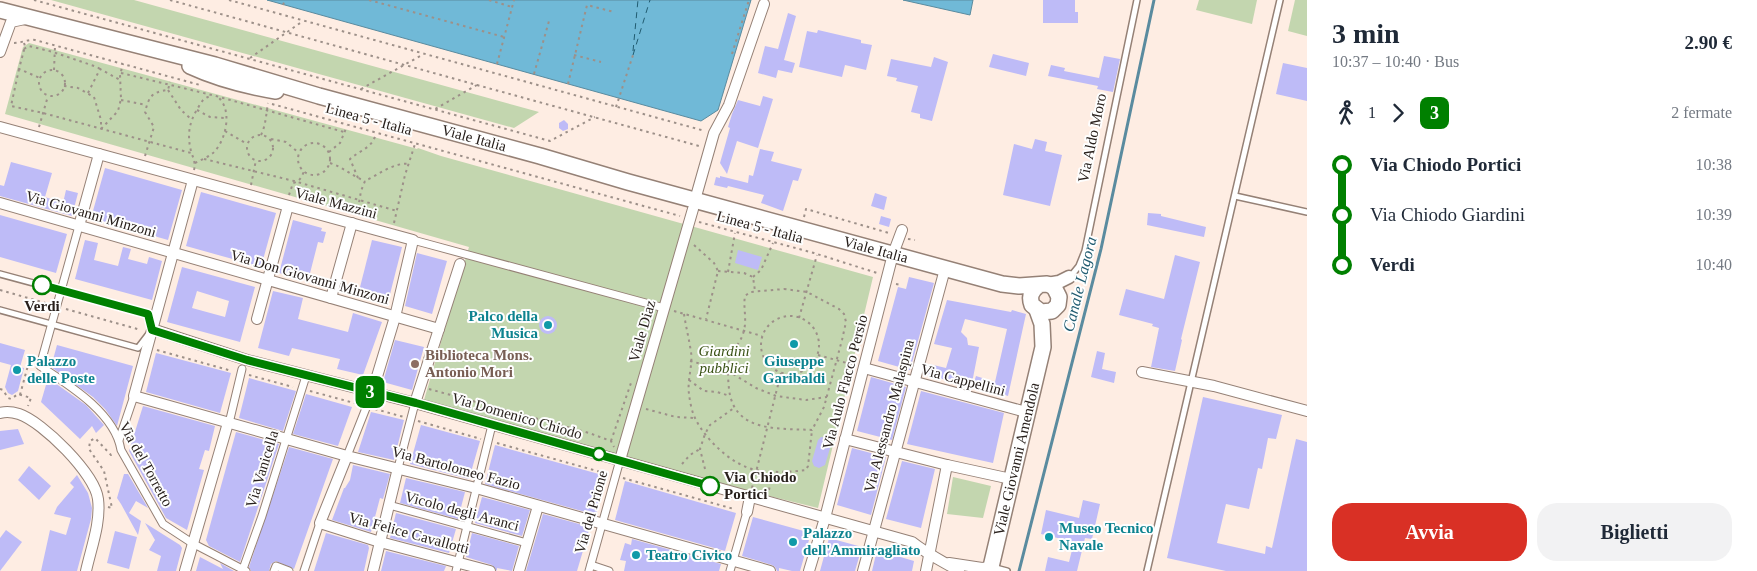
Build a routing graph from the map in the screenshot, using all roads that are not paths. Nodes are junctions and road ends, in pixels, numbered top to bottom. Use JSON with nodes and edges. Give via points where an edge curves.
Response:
{"nodes":[{"id":1,"x":1137,"y":0,"type":"edge"},
{"id":2,"x":1280,"y":0,"type":"edge"},
{"id":3,"x":765,"y":2,"type":"edge"},
{"id":4,"x":0,"y":10,"type":"edge"},
{"id":5,"x":31,"y":17,"type":"junction"},
{"id":6,"x":5,"y":20,"type":"edge"},
{"id":7,"x":98,"y":36,"type":"junction"},
{"id":8,"x":0,"y":52,"type":"edge"},
{"id":9,"x":0,"y":127,"type":"edge"},
{"id":10,"x":99,"y":154,"type":"junction"},
{"id":11,"x":193,"y":180,"type":"junction"},
{"id":12,"x":1235,"y":196,"type":"junction"},
{"id":13,"x":0,"y":204,"type":"edge"},
{"id":14,"x":288,"y":206,"type":"junction"},
{"id":15,"x":1307,"y":212,"type":"edge"},
{"id":16,"x":689,"y":213,"type":"junction"},
{"id":17,"x":354,"y":224,"type":"junction"},
{"id":18,"x":79,"y":226,"type":"junction"},
{"id":19,"x":901,"y":233,"type":"road end"},
{"id":20,"x":412,"y":240,"type":"junction"},
{"id":21,"x":173,"y":253,"type":"junction"},
{"id":22,"x":463,"y":253,"type":"junction"},
{"id":23,"x":893,"y":254,"type":"junction"},
{"id":24,"x":460,"y":264,"type":"joint"},
{"id":25,"x":945,"y":269,"type":"junction"},
{"id":26,"x":0,"y":274,"type":"edge"},
{"id":27,"x":1069,"y":277,"type":"junction"},
{"id":28,"x":266,"y":280,"type":"junction"},
{"id":29,"x":1002,"y":284,"type":"junction"},
{"id":30,"x":1043,"y":285,"type":"junction"},
{"id":31,"x":62,"y":290,"type":"junction"},
{"id":32,"x":331,"y":298,"type":"junction"},
{"id":33,"x":1057,"y":303,"type":"junction"},
{"id":34,"x":1034,"y":306,"type":"junction"},
{"id":35,"x":664,"y":308,"type":"junction"},
{"id":36,"x":0,"y":310,"type":"edge"},
{"id":37,"x":395,"y":316,"type":"junction"},
{"id":38,"x":257,"y":319,"type":"dead end"},
{"id":39,"x":52,"y":324,"type":"junction"},
{"id":40,"x":439,"y":329,"type":"junction"},
{"id":41,"x":148,"y":330,"type":"junction"},
{"id":42,"x":1043,"y":347,"type":"junction"},
{"id":43,"x":864,"y":368,"type":"junction"},
{"id":44,"x":242,"y":371,"type":"road end"},
{"id":45,"x":1142,"y":372,"type":"dead end"},
{"id":46,"x":306,"y":376,"type":"junction"},
{"id":47,"x":914,"y":382,"type":"junction"},
{"id":48,"x":1191,"y":382,"type":"junction"},
{"id":49,"x":372,"y":393,"type":"junction"},
{"id":50,"x":134,"y":396,"type":"junction"},
{"id":51,"x":416,"y":403,"type":"junction"},
{"id":52,"x":1307,"y":411,"type":"edge"},
{"id":53,"x":1026,"y":412,"type":"junction"},
{"id":54,"x":0,"y":413,"type":"edge"},
{"id":55,"x":229,"y":421,"type":"junction"},
{"id":56,"x":492,"y":425,"type":"junction"},
{"id":57,"x":286,"y":439,"type":"junction"},
{"id":58,"x":845,"y":439,"type":"junction"},
{"id":59,"x":119,"y":440,"type":"junction"},
{"id":60,"x":895,"y":451,"type":"junction"},
{"id":61,"x":347,"y":456,"type":"junction"},
{"id":62,"x":620,"y":460,"type":"junction"},
{"id":63,"x":946,"y":465,"type":"junction"},
{"id":64,"x":398,"y":468,"type":"junction"},
{"id":65,"x":1011,"y":479,"type":"junction"},
{"id":66,"x":476,"y":488,"type":"junction"},
{"id":67,"x":750,"y":497,"type":"junction"},
{"id":68,"x":389,"y":505,"type":"junction"},
{"id":69,"x":538,"y":506,"type":"junction"},
{"id":70,"x":748,"y":512,"type":"joint"},
{"id":71,"x":825,"y":518,"type":"junction"},
{"id":72,"x":320,"y":523,"type":"junction"},
{"id":73,"x":602,"y":524,"type":"junction"},
{"id":74,"x":467,"y":527,"type":"junction"},
{"id":75,"x":874,"y":531,"type":"junction"},
{"id":76,"x":380,"y":542,"type":"junction"},
{"id":77,"x":192,"y":543,"type":"junction"},
{"id":78,"x":527,"y":543,"type":"junction"},
{"id":79,"x":928,"y":555,"type":"junction"},
{"id":80,"x":733,"y":559,"type":"junction"},
{"id":81,"x":945,"y":562,"type":"junction"},
{"id":82,"x":457,"y":566,"type":"edge"},
{"id":83,"x":590,"y":568,"type":"edge"},
{"id":84,"x":88,"y":569,"type":"edge"},
{"id":85,"x":991,"y":569,"type":"edge"},
{"id":86,"x":244,"y":570,"type":"edge"},
{"id":87,"x":185,"y":571,"type":"edge"},
{"id":88,"x":274,"y":571,"type":"edge"},
{"id":89,"x":289,"y":571,"type":"edge"},
{"id":90,"x":304,"y":571,"type":"edge"},
{"id":91,"x":373,"y":571,"type":"edge"},
{"id":92,"x":490,"y":571,"type":"edge"},
{"id":93,"x":519,"y":571,"type":"edge"},
{"id":94,"x":609,"y":571,"type":"edge"},
{"id":95,"x":730,"y":571,"type":"edge"},
{"id":96,"x":770,"y":571,"type":"edge"},
{"id":97,"x":809,"y":571,"type":"edge"},
{"id":98,"x":863,"y":571,"type":"edge"},
{"id":99,"x":926,"y":571,"type":"edge"},
{"id":100,"x":959,"y":571,"type":"edge"},
{"id":101,"x":1007,"y":571,"type":"edge"},
{"id":102,"x":1147,"y":571,"type":"edge"}],
"edges":[{"from":1,"to":27,"type":"lane","name":"Via Aldo Moro","via":[[1085,251],[1080,266]]},
{"from":2,"to":12,"type":"lane"},
{"from":3,"to":16,"type":"street","name":"Viale Diaz","via":[[729,105],[714,133]]},
{"from":4,"to":5,"type":"main road","name":"Viale Italia"},
{"from":5,"to":6,"type":"street"},
{"from":5,"to":7,"type":"main road","name":"Viale Italia"},
{"from":6,"to":7,"type":"main road","name":"Viale Italia","via":[[74,39]]},
{"from":6,"to":8,"type":"street"},
{"from":7,"to":16,"type":"main road","name":"Viale Italia","via":[[215,65],[628,182],[638,194]]},
{"from":9,"to":10,"type":"street","name":"Viale Mazzini"},
{"from":10,"to":11,"type":"street","name":"Viale Mazzini"},
{"from":10,"to":18,"type":"street"},
{"from":11,"to":14,"type":"street","name":"Viale Mazzini"},
{"from":11,"to":21,"type":"street"},
{"from":12,"to":15,"type":"lane"},
{"from":12,"to":48,"type":"lane"},
{"from":13,"to":18,"type":"street","name":"Via Giovanni Minzoni"},
{"from":14,"to":17,"type":"street","name":"Viale Mazzini"},
{"from":14,"to":28,"type":"street"},
{"from":16,"to":23,"type":"main road","name":"Viale Italia","via":[[735,220],[750,215]]},
{"from":16,"to":35,"type":"street","name":"Viale Diaz"},
{"from":17,"to":20,"type":"street","name":"Viale Mazzini"},
{"from":17,"to":32,"type":"street"},
{"from":18,"to":21,"type":"street","name":"Via Giovanni Minzoni"},
{"from":18,"to":31,"type":"street"},
{"from":19,"to":23,"type":"street","name":"Via Aulo Flacco Persio"},
{"from":20,"to":22,"type":"street","name":"Viale Mazzini"},
{"from":20,"to":37,"type":"street"},
{"from":21,"to":28,"type":"street","name":"Via Don Giovanni Minzoni"},
{"from":21,"to":41,"type":"street"},
{"from":22,"to":24,"type":"street"},
{"from":22,"to":35,"type":"street","name":"Viale Mazzini"},
{"from":23,"to":25,"type":"main road","name":"Viale Italia"},
{"from":23,"to":43,"type":"street","name":"Via Aulo Flacco Persio"},
{"from":24,"to":40,"type":"street"},
{"from":25,"to":29,"type":"main road","name":"Viale Italia"},
{"from":25,"to":47,"type":"street","name":"Via Alessandro Malaspina"},
{"from":26,"to":31,"type":"lane"},
{"from":27,"to":30,"type":"street"},
{"from":27,"to":33,"type":"street","name":"Via Aldo Moro"},
{"from":28,"to":32,"type":"street","name":"Via Don Giovanni Minzoni"},
{"from":28,"to":38,"type":"street"},
{"from":29,"to":30,"type":"main road","name":"Viale Italia"},
{"from":29,"to":34,"type":"main road","name":"Viale Italia"},
{"from":30,"to":33,"type":"main road","via":[[1055,289]]},
{"from":30,"to":34,"type":"main road","via":[[1032,293]]},
{"from":31,"to":39,"type":"street"},
{"from":31,"to":41,"type":"lane","via":[[148,314]]},
{"from":32,"to":37,"type":"street","name":"Via Don Giovanni Minzoni"},
{"from":33,"to":34,"type":"main road","via":[[1045,313]]},
{"from":33,"to":42,"type":"main road","name":"Viale Giovanni Amendola"},
{"from":34,"to":42,"type":"main road","name":"Viale Giovanni Amendola","via":[[1042,324]]},
{"from":35,"to":62,"type":"street","name":"Viale Diaz"},
{"from":36,"to":39,"type":"lane"},
{"from":37,"to":40,"type":"street","name":"Via Don Giovanni Minzoni"},
{"from":37,"to":49,"type":"street"},
{"from":39,"to":41,"type":"lane","via":[[138,348]]},
{"from":39,"to":59,"type":"street","name":"Via del Torretto","via":[[40,366],[96,407]]},
{"from":40,"to":51,"type":"street"},
{"from":41,"to":46,"type":"street","name":"Via Domenico Chiodo"},
{"from":41,"to":50,"type":"street"},
{"from":42,"to":53,"type":"main road","name":"Viale Giovanni Amendola"},
{"from":43,"to":47,"type":"street","name":"Via Cappellini"},
{"from":43,"to":58,"type":"street","name":"Via Aulo Flacco Persio"},
{"from":44,"to":55,"type":"street"},
{"from":45,"to":48,"type":"street"},
{"from":46,"to":49,"type":"street","name":"Via Domenico Chiodo"},
{"from":46,"to":57,"type":"street","name":"Via Vanicella"},
{"from":47,"to":53,"type":"street","name":"Via Cappellini"},
{"from":47,"to":60,"type":"street","name":"Via Alessandro Malaspina"},
{"from":48,"to":52,"type":"street"},
{"from":48,"to":102,"type":"lane"},
{"from":49,"to":51,"type":"street","name":"Via Domenico Chiodo"},
{"from":49,"to":61,"type":"street"},
{"from":50,"to":55,"type":"street","name":"Via Bartolomeo Fazio"},
{"from":50,"to":59,"type":"street"},
{"from":51,"to":56,"type":"street","name":"Via Domenico Chiodo"},
{"from":51,"to":64,"type":"street"},
{"from":53,"to":65,"type":"main road","name":"Viale Giovanni Amendola"},
{"from":54,"to":84,"type":"street","via":[[20,414],[51,436],[91,482],[98,505]]},
{"from":55,"to":57,"type":"street","name":"Via Bartolomeo Fazio"},
{"from":55,"to":77,"type":"street"},
{"from":56,"to":62,"type":"street","name":"Via Domenico Chiodo"},
{"from":56,"to":66,"type":"street"},
{"from":57,"to":61,"type":"street","name":"Via Bartolomeo Fazio"},
{"from":57,"to":86,"type":"street","name":"Via Vanicella"},
{"from":58,"to":60,"type":"street"},
{"from":58,"to":71,"type":"street","name":"Via Aulo Flacco Persio"},
{"from":59,"to":77,"type":"street","name":"Via del Torretto","via":[[121,450],[163,524]]},
{"from":60,"to":63,"type":"street"},
{"from":60,"to":75,"type":"street","name":"Via Alessandro Malaspina"},
{"from":61,"to":64,"type":"street","name":"Via Bartolomeo Fazio"},
{"from":61,"to":72,"type":"street"},
{"from":62,"to":67,"type":"street","name":"Via Domenico Chiodo"},
{"from":62,"to":73,"type":"street","name":"Via del Prione"},
{"from":63,"to":65,"type":"street"},
{"from":63,"to":79,"type":"street"},
{"from":64,"to":66,"type":"street","name":"Via Bartolomeo Fazio"},
{"from":64,"to":68,"type":"street"},
{"from":65,"to":85,"type":"main road","name":"Viale Giovanni Amendola"},
{"from":66,"to":69,"type":"street","name":"Via Bartolomeo Fazio"},
{"from":66,"to":74,"type":"street"},
{"from":67,"to":70,"type":"street"},
{"from":67,"to":71,"type":"street","name":"Via Domenico Chiodo"},
{"from":68,"to":74,"type":"street","name":"Vicolo degli Aranci"},
{"from":68,"to":76,"type":"street"},
{"from":69,"to":73,"type":"street","name":"Via Bartolomeo Fazio"},
{"from":69,"to":78,"type":"street"},
{"from":70,"to":80,"type":"street"},
{"from":71,"to":75,"type":"street","name":"Via Domenico Chiodo"},
{"from":71,"to":97,"type":"street","name":"Via Aulo Flacco Persio"},
{"from":72,"to":76,"type":"street","name":"Via Felice Cavallotti"},
{"from":72,"to":90,"type":"street"},
{"from":73,"to":80,"type":"street","name":"Via Bartolomeo Fazio"},
{"from":73,"to":83,"type":"street","name":"Via del Prione"},
{"from":74,"to":78,"type":"street","name":"Vicolo degli Aranci"},
{"from":74,"to":82,"type":"street"},
{"from":75,"to":79,"type":"street","name":"Via Domenico Chiodo","via":[[912,542]]},
{"from":75,"to":98,"type":"street","name":"Via Alessandro Malaspina"},
{"from":76,"to":82,"type":"street","name":"Via Felice Cavallotti"},
{"from":76,"to":91,"type":"street"},
{"from":77,"to":86,"type":"street","name":"Via del Torretto"},
{"from":77,"to":87,"type":"street"},
{"from":78,"to":93,"type":"street"},
{"from":79,"to":81,"type":"street","name":"Via Domenico Chiodo"},
{"from":79,"to":99,"type":"street"},
{"from":80,"to":95,"type":"street"},
{"from":80,"to":96,"type":"street","name":"Via Bartolomeo Fazio"},
{"from":81,"to":85,"type":"street"},
{"from":81,"to":100,"type":"street"},
{"from":82,"to":92,"type":"street","name":"Via Felice Cavallotti"},
{"from":83,"to":94,"type":"street"},
{"from":85,"to":101,"type":"lane"},
{"from":88,"to":89,"type":"street","via":[[276,566]]}]}
